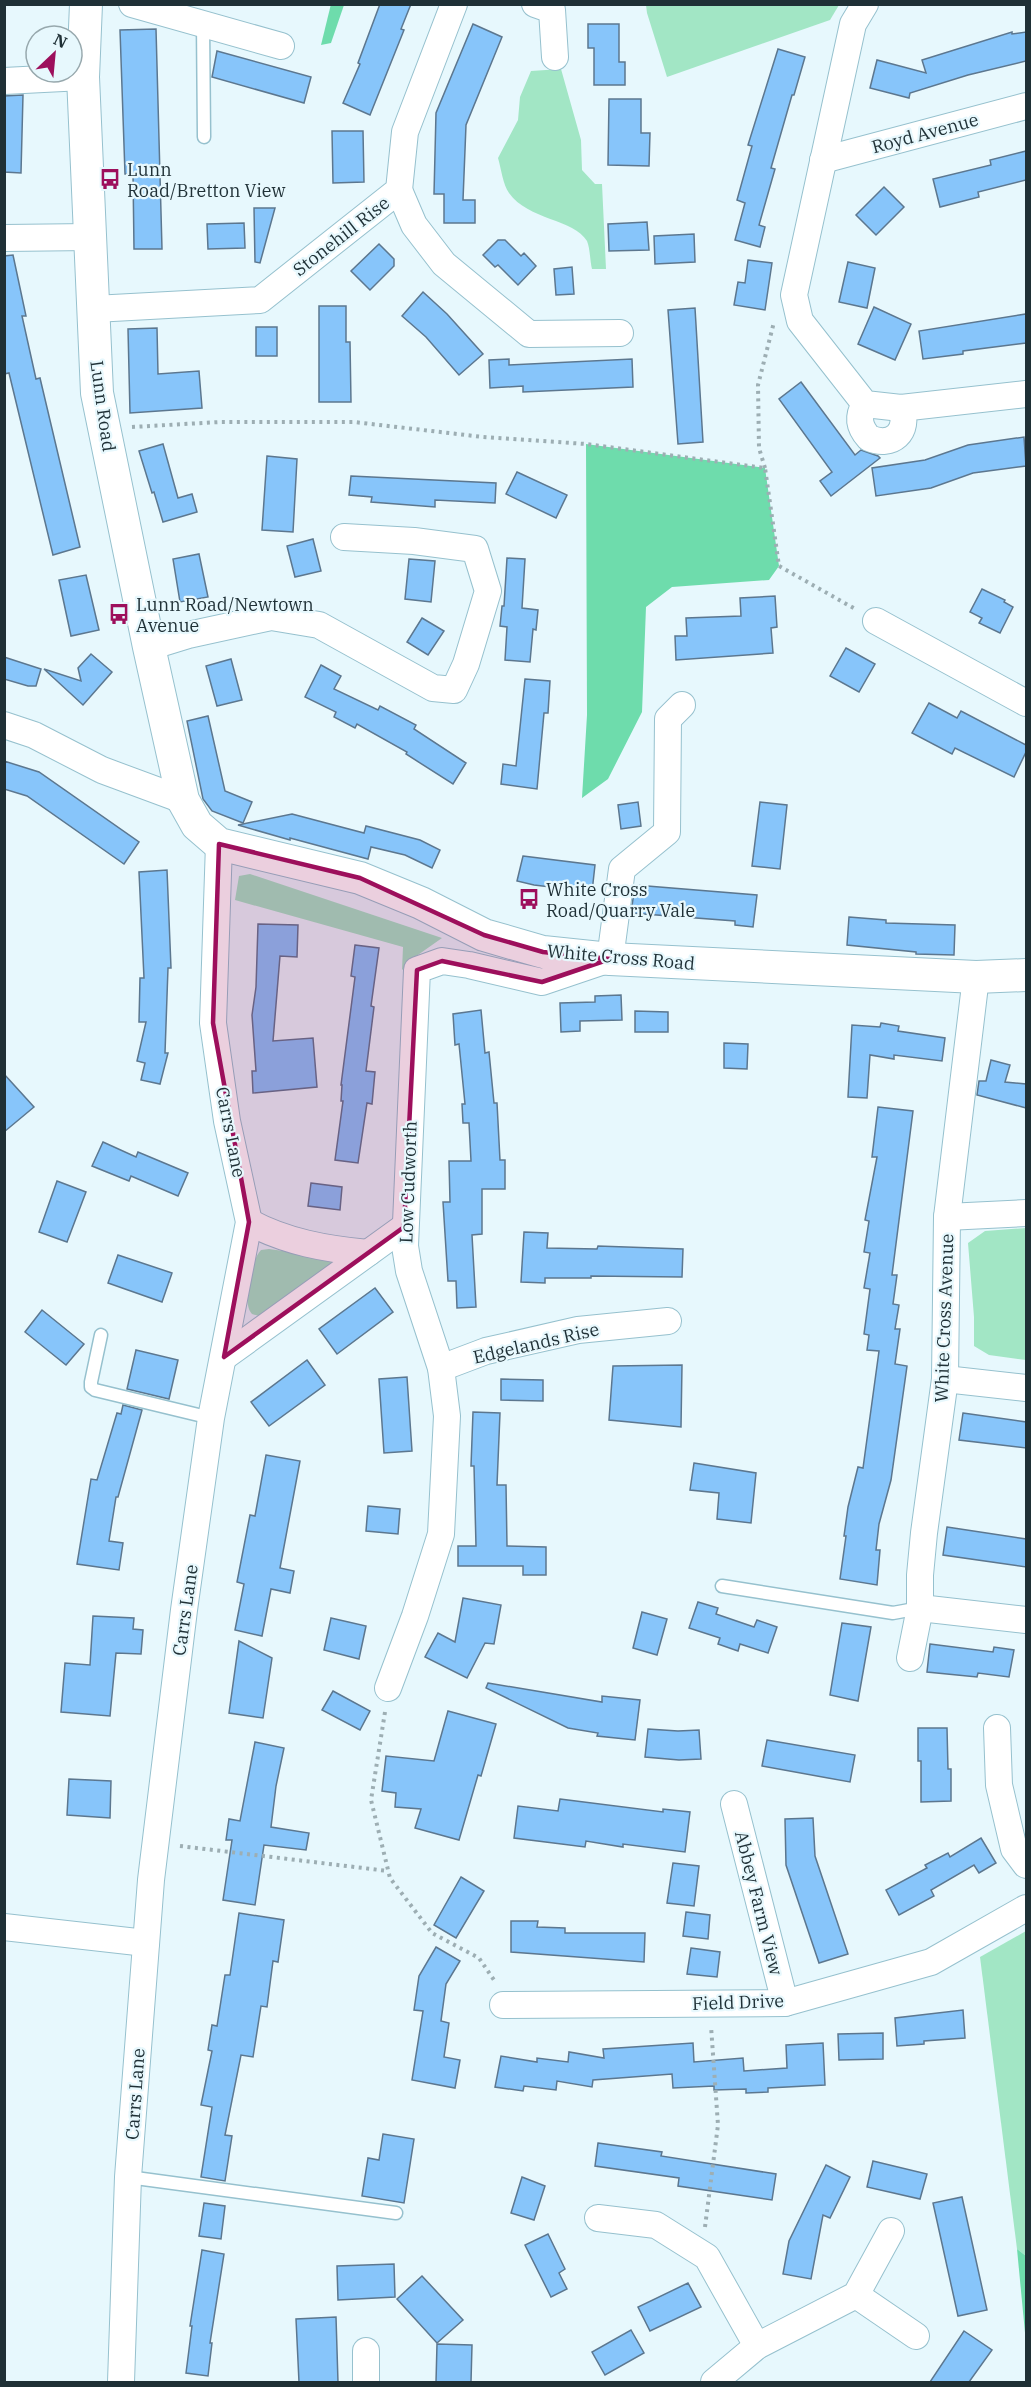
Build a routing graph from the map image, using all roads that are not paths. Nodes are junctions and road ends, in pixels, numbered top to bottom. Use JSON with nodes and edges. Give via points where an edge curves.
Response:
{"nodes":[{"id":1,"x":86,"y":4,"type":"edge"},
{"id":2,"x":132,"y":4,"type":"edge"},
{"id":3,"x":454,"y":4,"type":"edge"},
{"id":4,"x":553,"y":6,"type":"edge"},
{"id":5,"x":859,"y":14,"type":"edge"},
{"id":6,"x":203,"y":23,"type":"junction"},
{"id":7,"x":281,"y":46,"type":"dead end"},
{"id":8,"x":84,"y":53,"type":"edge"},
{"id":9,"x":555,"y":57,"type":"dead end"},
{"id":10,"x":24,"y":80,"type":"edge"},
{"id":11,"x":4,"y":81,"type":"edge"},
{"id":12,"x":83,"y":84,"type":"edge"},
{"id":13,"x":1026,"y":106,"type":"edge"},
{"id":14,"x":204,"y":137,"type":"dead end"},
{"id":15,"x":824,"y":160,"type":"junction"},
{"id":16,"x":399,"y":190,"type":"junction"},
{"id":17,"x":90,"y":237,"type":"junction"},
{"id":18,"x":4,"y":238,"type":"edge"},
{"id":19,"x":94,"y":309,"type":"junction"},
{"id":20,"x":620,"y":333,"type":"dead end"},
{"id":21,"x":1026,"y":394,"type":"edge"},
{"id":22,"x":866,"y":404,"type":"junction"},
{"id":23,"x":901,"y":408,"type":"junction"},
{"id":24,"x":344,"y":537,"type":"dead end"},
{"id":25,"x":876,"y":621,"type":"road end"},
{"id":26,"x":148,"y":647,"type":"junction"},
{"id":27,"x":1026,"y":703,"type":"edge"},
{"id":28,"x":682,"y":705,"type":"dead end"},
{"id":29,"x":4,"y":725,"type":"edge"},
{"id":30,"x":183,"y":800,"type":"junction"},
{"id":31,"x":219,"y":844,"type":"junction"},
{"id":32,"x":610,"y":959,"type":"junction"},
{"id":33,"x":1026,"y":975,"type":"edge"},
{"id":34,"x":976,"y":977,"type":"junction"},
{"id":35,"x":1026,"y":1213,"type":"edge"},
{"id":36,"x":947,"y":1217,"type":"junction"},
{"id":37,"x":249,"y":1222,"type":"junction"},
{"id":38,"x":404,"y":1227,"type":"junction"},
{"id":39,"x":368,"y":1254,"type":"junction"},
{"id":40,"x":668,"y":1321,"type":"dead end"},
{"id":41,"x":101,"y":1335,"type":"dead end"},
{"id":42,"x":224,"y":1357,"type":"junction"},
{"id":43,"x":441,"y":1368,"type":"junction"},
{"id":44,"x":945,"y":1379,"type":"junction"},
{"id":45,"x":1026,"y":1388,"type":"edge"},
{"id":46,"x":211,"y":1418,"type":"junction"},
{"id":47,"x":722,"y":1586,"type":"dead end"},
{"id":48,"x":921,"y":1608,"type":"junction"},
{"id":49,"x":1026,"y":1620,"type":"edge"},
{"id":50,"x":910,"y":1658,"type":"dead end"},
{"id":51,"x":388,"y":1688,"type":"road end"},
{"id":52,"x":998,"y":1728,"type":"dead end"},
{"id":53,"x":734,"y":1804,"type":"dead end"},
{"id":54,"x":1026,"y":1865,"type":"edge"},
{"id":55,"x":1026,"y":1908,"type":"edge"},
{"id":56,"x":4,"y":1928,"type":"edge"},
{"id":57,"x":146,"y":1943,"type":"junction"},
{"id":58,"x":785,"y":2003,"type":"junction"},
{"id":59,"x":508,"y":2005,"type":"road end"},
{"id":60,"x":128,"y":2177,"type":"junction"},
{"id":61,"x":396,"y":2213,"type":"dead end"},
{"id":62,"x":598,"y":2218,"type":"dead end"},
{"id":63,"x":891,"y":2231,"type":"dead end"},
{"id":64,"x":856,"y":2295,"type":"junction"},
{"id":65,"x":916,"y":2336,"type":"dead end"},
{"id":66,"x":757,"y":2346,"type":"junction"},
{"id":67,"x":366,"y":2351,"type":"dead end"},
{"id":68,"x":121,"y":2382,"type":"edge"},
{"id":69,"x":366,"y":2382,"type":"edge"},
{"id":70,"x":714,"y":2382,"type":"edge"}],
"edges":[{"from":1,"to":8,"type":"street","name":"Lunn Road"},
{"from":2,"to":6,"type":"street"},
{"from":3,"to":16,"type":"street","name":"Stonehill Rise","via":[[405,132]]},
{"from":4,"to":9,"type":"street"},
{"from":5,"to":15,"type":"street"},
{"from":6,"to":7,"type":"street"},
{"from":6,"to":14,"type":"lane"},
{"from":10,"to":11,"type":"street"},
{"from":12,"to":17,"type":"street","name":"Lunn Road"},
{"from":13,"to":15,"type":"street","name":"Royd Avenue"},
{"from":15,"to":22,"type":"street","via":[[794,296],[800,321]]},
{"from":16,"to":19,"type":"street","name":"Stonehill Rise","via":[[260,300]]},
{"from":16,"to":20,"type":"street","via":[[414,225],[444,264],[529,334]]},
{"from":17,"to":18,"type":"street"},
{"from":17,"to":19,"type":"street","name":"Lunn Road"},
{"from":19,"to":26,"type":"street","name":"Lunn Road","via":[[98,393]]},
{"from":21,"to":23,"type":"street"},
{"from":22,"to":23,"type":"street"},
{"from":22,"to":23,"type":"street","via":[[860,425],[869,438],[883,442],[902,430]]},
{"from":24,"to":26,"type":"street","via":[[475,549],[488,591],[454,690],[433,688],[319,625],[271,617]]},
{"from":25,"to":27,"type":"street"},
{"from":26,"to":30,"type":"street","name":"Lunn Road"},
{"from":28,"to":32,"type":"street","via":[[668,718],[668,832],[622,869]]},
{"from":29,"to":30,"type":"street","via":[[34,735],[102,770]]},
{"from":30,"to":31,"type":"street","name":"White Cross Road","via":[[197,825]]},
{"from":31,"to":32,"type":"street","name":"White Cross Road","via":[[360,878],[484,935],[543,952]]},
{"from":31,"to":37,"type":"street","name":"Carrs Lane","via":[[213,1023],[227,1121]]},
{"from":32,"to":34,"type":"street","name":"White Cross Road"},
{"from":32,"to":38,"type":"street","name":"Low Cudworth","via":[[542,982],[441,961],[417,970]]},
{"from":33,"to":34,"type":"street","name":"White Cross Road"},
{"from":34,"to":36,"type":"street","name":"White Cross Avenue"},
{"from":35,"to":36,"type":"street"},
{"from":36,"to":44,"type":"street","name":"White Cross Avenue"},
{"from":37,"to":39,"type":"street","via":[[302,1243]]},
{"from":37,"to":42,"type":"street","name":"Carrs Lane"},
{"from":38,"to":39,"type":"street"},
{"from":38,"to":43,"type":"street","name":"Low Cudworth","via":[[410,1271]]},
{"from":39,"to":42,"type":"street"},
{"from":40,"to":43,"type":"street","name":"Edgelands Rise","via":[[578,1330],[486,1351]]},
{"from":41,"to":46,"type":"lane","via":[[91,1387]]},
{"from":42,"to":46,"type":"street","name":"Carrs Lane"},
{"from":43,"to":51,"type":"street","name":"Low Cudworth","via":[[447,1416],[441,1534]]},
{"from":44,"to":45,"type":"street"},
{"from":44,"to":48,"type":"street","name":"White Cross Avenue","via":[[924,1533]]},
{"from":46,"to":57,"type":"street","name":"Carrs Lane","via":[[184,1610]]},
{"from":47,"to":48,"type":"lane","via":[[893,1612]]},
{"from":48,"to":49,"type":"street"},
{"from":48,"to":50,"type":"street","name":"White Cross Avenue"},
{"from":52,"to":54,"type":"street","via":[[999,1785],[1014,1849]]},
{"from":53,"to":58,"type":"street","name":"Abbey Farm View"},
{"from":55,"to":58,"type":"street","name":"Field Drive","via":[[931,1962]]},
{"from":56,"to":57,"type":"street"},
{"from":57,"to":60,"type":"street","name":"Carrs Lane"},
{"from":58,"to":59,"type":"street","name":"Field Drive"},
{"from":60,"to":61,"type":"lane"},
{"from":60,"to":68,"type":"street","name":"Carrs Lane"},
{"from":62,"to":66,"type":"street","via":[[656,2225],[707,2257]]},
{"from":63,"to":64,"type":"street"},
{"from":64,"to":65,"type":"street"},
{"from":64,"to":66,"type":"street"},
{"from":66,"to":70,"type":"street"},
{"from":67,"to":69,"type":"street"}]}
